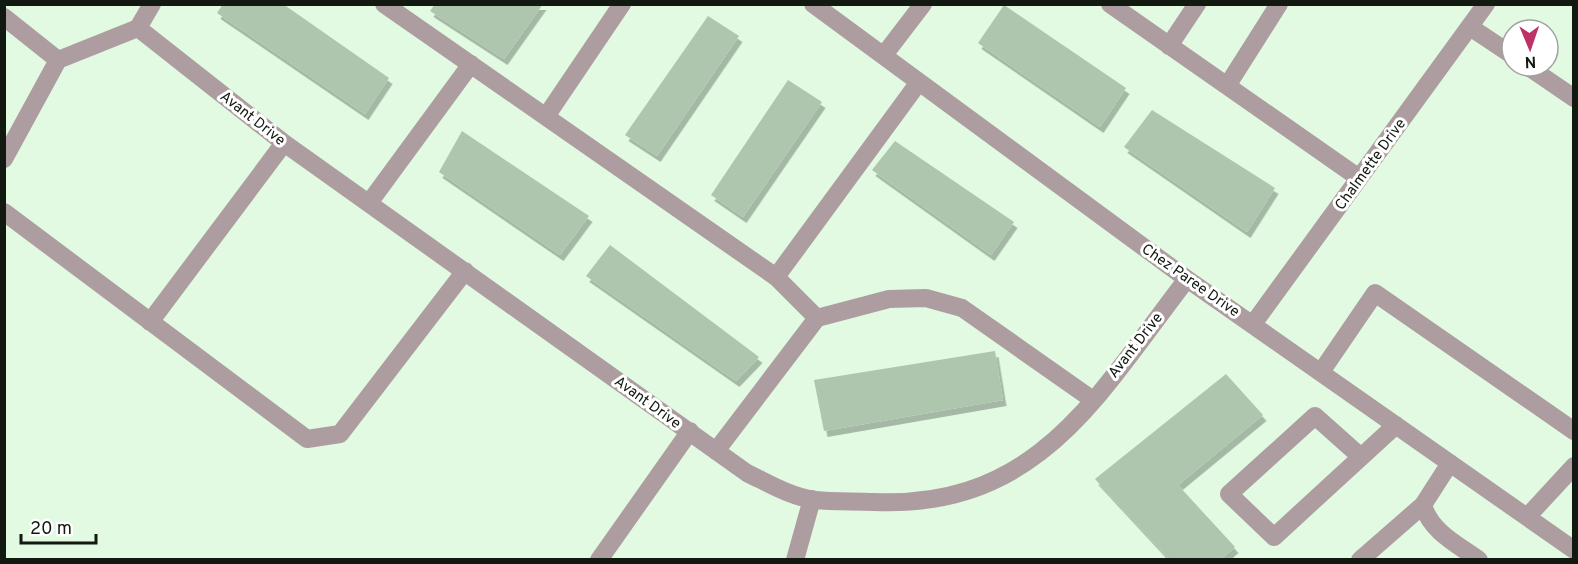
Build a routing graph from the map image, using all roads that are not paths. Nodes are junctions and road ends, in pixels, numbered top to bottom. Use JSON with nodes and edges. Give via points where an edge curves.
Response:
{"nodes":[{"id":1,"x":152,"y":4,"type":"edge"},
{"id":2,"x":384,"y":4,"type":"edge"},
{"id":3,"x":622,"y":4,"type":"edge"},
{"id":4,"x":813,"y":4,"type":"edge"},
{"id":5,"x":923,"y":4,"type":"edge"},
{"id":6,"x":1110,"y":4,"type":"edge"},
{"id":7,"x":1197,"y":4,"type":"edge"},
{"id":8,"x":1279,"y":4,"type":"edge"},
{"id":9,"x":1486,"y":4,"type":"edge"},
{"id":10,"x":4,"y":17,"type":"edge"},
{"id":11,"x":1470,"y":27,"type":"junction"},
{"id":12,"x":138,"y":28,"type":"junction"},
{"id":13,"x":1169,"y":46,"type":"junction"},
{"id":14,"x":1500,"y":48,"type":"edge"},
{"id":15,"x":884,"y":55,"type":"junction"},
{"id":16,"x":58,"y":60,"type":"junction"},
{"id":17,"x":471,"y":64,"type":"junction"},
{"id":18,"x":1545,"y":78,"type":"edge"},
{"id":19,"x":919,"y":82,"type":"junction"},
{"id":20,"x":1227,"y":86,"type":"junction"},
{"id":21,"x":1574,"y":98,"type":"edge"},
{"id":22,"x":547,"y":115,"type":"junction"},
{"id":23,"x":284,"y":143,"type":"junction"},
{"id":24,"x":4,"y":159,"type":"edge"},
{"id":25,"x":1359,"y":178,"type":"junction"},
{"id":26,"x":369,"y":203,"type":"junction"},
{"id":27,"x":4,"y":212,"type":"edge"},
{"id":28,"x":465,"y":271,"type":"junction"},
{"id":29,"x":776,"y":276,"type":"junction"},
{"id":30,"x":1187,"y":279,"type":"junction"},
{"id":31,"x":817,"y":318,"type":"junction"},
{"id":32,"x":150,"y":322,"type":"junction"},
{"id":33,"x":1253,"y":324,"type":"junction"},
{"id":34,"x":1321,"y":372,"type":"junction"},
{"id":35,"x":1093,"y":400,"type":"junction"},
{"id":36,"x":1396,"y":425,"type":"junction"},
{"id":37,"x":690,"y":431,"type":"junction"},
{"id":38,"x":1574,"y":431,"type":"edge"},
{"id":39,"x":716,"y":451,"type":"junction"},
{"id":40,"x":1361,"y":457,"type":"junction"},
{"id":41,"x":1450,"y":463,"type":"junction"},
{"id":42,"x":1574,"y":466,"type":"edge"},
{"id":43,"x":812,"y":500,"type":"junction"},
{"id":44,"x":1423,"y":506,"type":"junction"},
{"id":45,"x":1527,"y":518,"type":"junction"},
{"id":46,"x":1574,"y":550,"type":"edge"},
{"id":47,"x":599,"y":560,"type":"edge"},
{"id":48,"x":795,"y":560,"type":"edge"},
{"id":49,"x":1360,"y":560,"type":"edge"},
{"id":50,"x":1479,"y":560,"type":"edge"}],
"edges":[{"from":1,"to":12,"type":"street"},
{"from":2,"to":17,"type":"street"},
{"from":3,"to":22,"type":"street"},
{"from":4,"to":15,"type":"street","name":"Chez Paree Drive"},
{"from":5,"to":15,"type":"street"},
{"from":6,"to":13,"type":"street"},
{"from":7,"to":13,"type":"street"},
{"from":8,"to":20,"type":"street"},
{"from":9,"to":11,"type":"street","name":"Chalmette Drive"},
{"from":10,"to":16,"type":"street"},
{"from":11,"to":14,"type":"street"},
{"from":11,"to":25,"type":"street","name":"Chalmette Drive"},
{"from":12,"to":16,"type":"street"},
{"from":12,"to":23,"type":"street","name":"Avant Drive"},
{"from":13,"to":20,"type":"street"},
{"from":15,"to":19,"type":"street","name":"Chez Paree Drive"},
{"from":16,"to":24,"type":"street"},
{"from":17,"to":22,"type":"street"},
{"from":17,"to":26,"type":"street"},
{"from":18,"to":21,"type":"street"},
{"from":19,"to":29,"type":"street"},
{"from":19,"to":30,"type":"street","name":"Chez Paree Drive"},
{"from":20,"to":25,"type":"street"},
{"from":22,"to":29,"type":"street"},
{"from":23,"to":26,"type":"street","name":"Avant Drive"},
{"from":23,"to":32,"type":"street"},
{"from":25,"to":33,"type":"street","name":"Chalmette Drive"},
{"from":26,"to":28,"type":"street","name":"Avant Drive"},
{"from":27,"to":32,"type":"street"},
{"from":28,"to":32,"type":"street","via":[[340,434],[324,438],[308,439]]},
{"from":28,"to":37,"type":"street","name":"Avant Drive"},
{"from":29,"to":31,"type":"street"},
{"from":30,"to":33,"type":"street","name":"Chez Paree Drive"},
{"from":30,"to":35,"type":"street","name":"Avant Drive"},
{"from":31,"to":35,"type":"street","via":[[889,299],[926,298],[962,308]]},
{"from":31,"to":39,"type":"street"},
{"from":33,"to":34,"type":"street","name":"Chez Paree Drive"},
{"from":34,"to":36,"type":"street","name":"Chez Paree Drive"},
{"from":34,"to":38,"type":"street","via":[[1375,293]]},
{"from":35,"to":43,"type":"street","name":"Avant Drive","via":[[1051,445],[1016,471],[974,489],[936,499],[896,503]]},
{"from":36,"to":40,"type":"street"},
{"from":36,"to":41,"type":"street","name":"Chez Paree Drive"},
{"from":37,"to":39,"type":"street","name":"Avant Drive"},
{"from":37,"to":47,"type":"street"},
{"from":39,"to":43,"type":"street","name":"Avant Drive","via":[[747,473]]},
{"from":40,"to":40,"type":"street","via":[[1274,537],[1229,494],[1315,416]]},
{"from":41,"to":44,"type":"street"},
{"from":41,"to":45,"type":"street","name":"Chez Paree Drive"},
{"from":42,"to":45,"type":"street"},
{"from":43,"to":48,"type":"street"},
{"from":44,"to":49,"type":"street"},
{"from":44,"to":50,"type":"street","via":[[1440,532]]},
{"from":45,"to":46,"type":"street","name":"Chez Paree Drive"}]}
